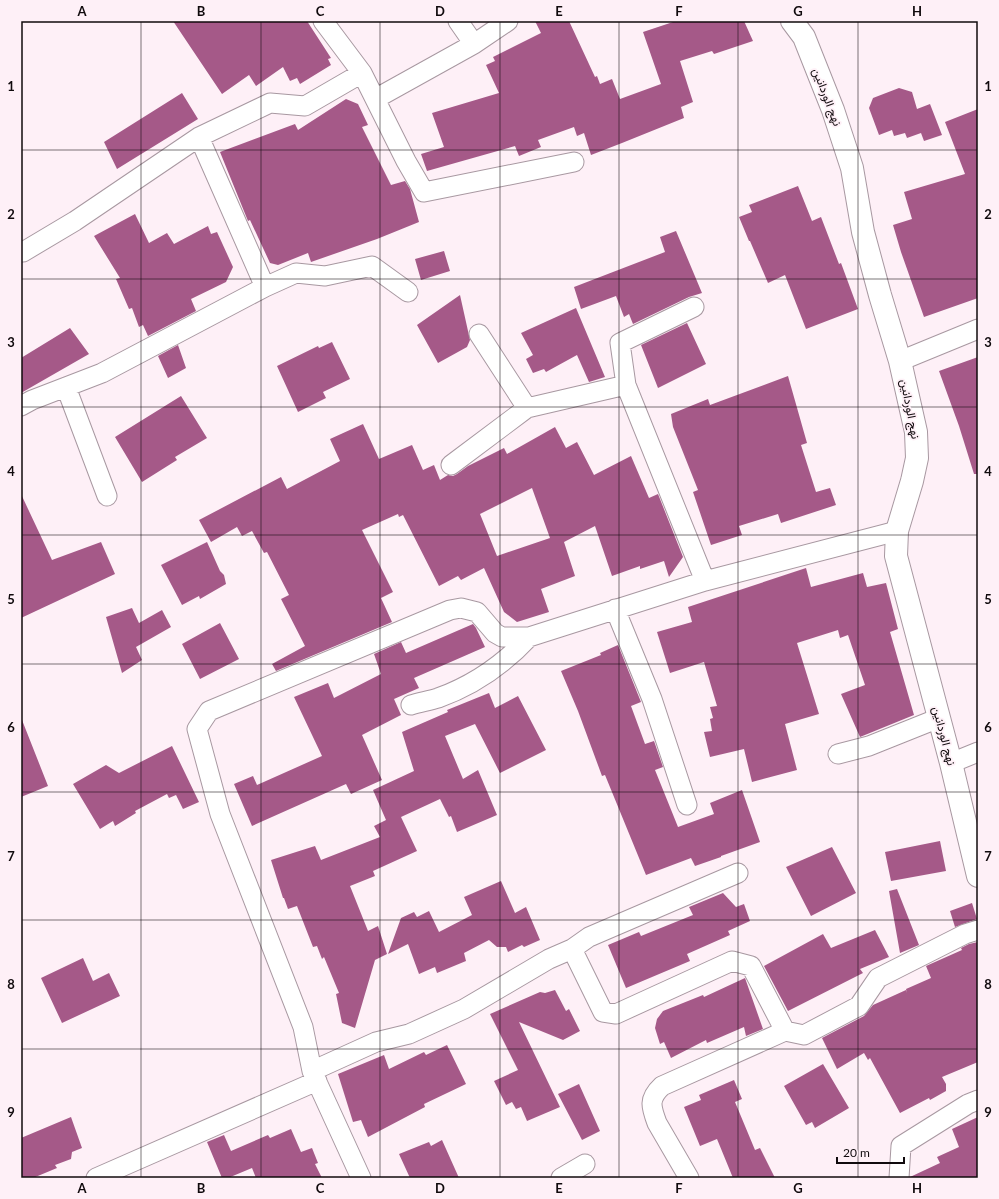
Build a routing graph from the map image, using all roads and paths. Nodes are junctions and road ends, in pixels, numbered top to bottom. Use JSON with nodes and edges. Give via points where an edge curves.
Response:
{"nodes":[{"id":1,"x":323,"y":21,"type":"edge"},
{"id":2,"x":458,"y":21,"type":"edge"},
{"id":3,"x":508,"y":21,"type":"edge"},
{"id":4,"x":792,"y":21,"type":"edge"},
{"id":5,"x":474,"y":44,"type":"junction"},
{"id":6,"x":362,"y":73,"type":"junction"},
{"id":7,"x":375,"y":99,"type":"junction"},
{"id":8,"x":199,"y":137,"type":"junction"},
{"id":9,"x":574,"y":162,"type":"dead end"},
{"id":10,"x":23,"y":252,"type":"dead end"},
{"id":11,"x":265,"y":287,"type":"junction"},
{"id":12,"x":408,"y":292,"type":"dead end"},
{"id":13,"x":694,"y":307,"type":"dead end"},
{"id":14,"x":978,"y":329,"type":"edge"},
{"id":15,"x":479,"y":334,"type":"dead end"},
{"id":16,"x":900,"y":361,"type":"junction"},
{"id":17,"x":626,"y":385,"type":"junction"},
{"id":18,"x":66,"y":387,"type":"junction"},
{"id":19,"x":21,"y":406,"type":"edge"},
{"id":20,"x":527,"y":408,"type":"junction"},
{"id":21,"x":451,"y":465,"type":"dead end"},
{"id":22,"x":107,"y":496,"type":"dead end"},
{"id":23,"x":897,"y":531,"type":"junction"},
{"id":24,"x":705,"y":581,"type":"junction"},
{"id":25,"x":615,"y":609,"type":"junction"},
{"id":26,"x":529,"y":637,"type":"junction"},
{"id":27,"x":411,"y":705,"type":"dead end"},
{"id":28,"x":939,"y":718,"type":"junction"},
{"id":29,"x":978,"y":752,"type":"edge"},
{"id":30,"x":838,"y":754,"type":"dead end"},
{"id":31,"x":951,"y":763,"type":"junction"},
{"id":32,"x":687,"y":805,"type":"dead end"},
{"id":33,"x":975,"y":852,"type":"edge"},
{"id":34,"x":738,"y":873,"type":"dead end"},
{"id":35,"x":978,"y":876,"type":"edge"},
{"id":36,"x":978,"y":930,"type":"edge"},
{"id":37,"x":572,"y":949,"type":"junction"},
{"id":38,"x":785,"y":1031,"type":"junction"},
{"id":39,"x":314,"y":1076,"type":"junction"},
{"id":40,"x":978,"y":1100,"type":"edge"},
{"id":41,"x":585,"y":1164,"type":"dead end"},
{"id":42,"x":96,"y":1178,"type":"edge"},
{"id":43,"x":361,"y":1178,"type":"edge"},
{"id":44,"x":561,"y":1178,"type":"edge"},
{"id":45,"x":689,"y":1178,"type":"edge"},
{"id":46,"x":899,"y":1178,"type":"edge"}],
"edges":[{"from":1,"to":6,"type":"street"},
{"from":2,"to":5,"type":"street"},
{"from":3,"to":5,"type":"street"},
{"from":4,"to":16,"type":"street","name":"نهج الوردانين","via":[[804,37],[852,168],[863,232]]},
{"from":5,"to":7,"type":"street"},
{"from":6,"to":7,"type":"street"},
{"from":6,"to":8,"type":"street","via":[[305,106],[270,103]]},
{"from":7,"to":9,"type":"street","via":[[424,192]]},
{"from":8,"to":10,"type":"street","via":[[75,221]]},
{"from":8,"to":11,"type":"street"},
{"from":11,"to":12,"type":"street","via":[[296,273],[325,276],[372,266]]},
{"from":11,"to":18,"type":"street","via":[[102,374]]},
{"from":13,"to":17,"type":"street","via":[[620,343]]},
{"from":14,"to":16,"type":"street"},
{"from":15,"to":20,"type":"street"},
{"from":16,"to":23,"type":"street","name":"نهج الوردانين","via":[[916,432],[917,458]]},
{"from":17,"to":20,"type":"street"},
{"from":17,"to":24,"type":"street"},
{"from":18,"to":19,"type":"street"},
{"from":18,"to":22,"type":"street"},
{"from":20,"to":21,"type":"street"},
{"from":23,"to":24,"type":"street"},
{"from":23,"to":28,"type":"street","name":"نهج الوردانين","via":[[896,556]]},
{"from":24,"to":25,"type":"street"},
{"from":25,"to":26,"type":"street"},
{"from":25,"to":32,"type":"street","via":[[652,699]]},
{"from":26,"to":27,"type":"street","via":[[503,662],[479,680],[436,698]]},
{"from":26,"to":39,"type":"street","via":[[502,637],[495,633],[477,612],[461,608],[450,610],[209,711],[197,729],[220,814],[303,1027]]},
{"from":28,"to":30,"type":"street","via":[[868,746]]},
{"from":28,"to":31,"type":"street","name":"نهج الوردانين"},
{"from":29,"to":31,"type":"street"},
{"from":31,"to":33,"type":"street","name":"نهج الوردانين"},
{"from":33,"to":35,"type":"street","name":"نهج الوردانين"},
{"from":34,"to":37,"type":"street","via":[[589,937]]},
{"from":36,"to":38,"type":"street","via":[[965,934],[878,978],[859,1006],[804,1036]]},
{"from":37,"to":38,"type":"street","via":[[603,1012],[616,1014],[732,961],[751,966]]},
{"from":37,"to":39,"type":"street","via":[[549,959],[464,1009],[409,1034],[376,1042]]},
{"from":38,"to":45,"type":"street","via":[[670,1081],[655,1092],[652,1105],[657,1123]]},
{"from":39,"to":42,"type":"street"},
{"from":39,"to":43,"type":"street"},
{"from":40,"to":46,"type":"street","via":[[901,1146]]},
{"from":41,"to":44,"type":"street"}]}
